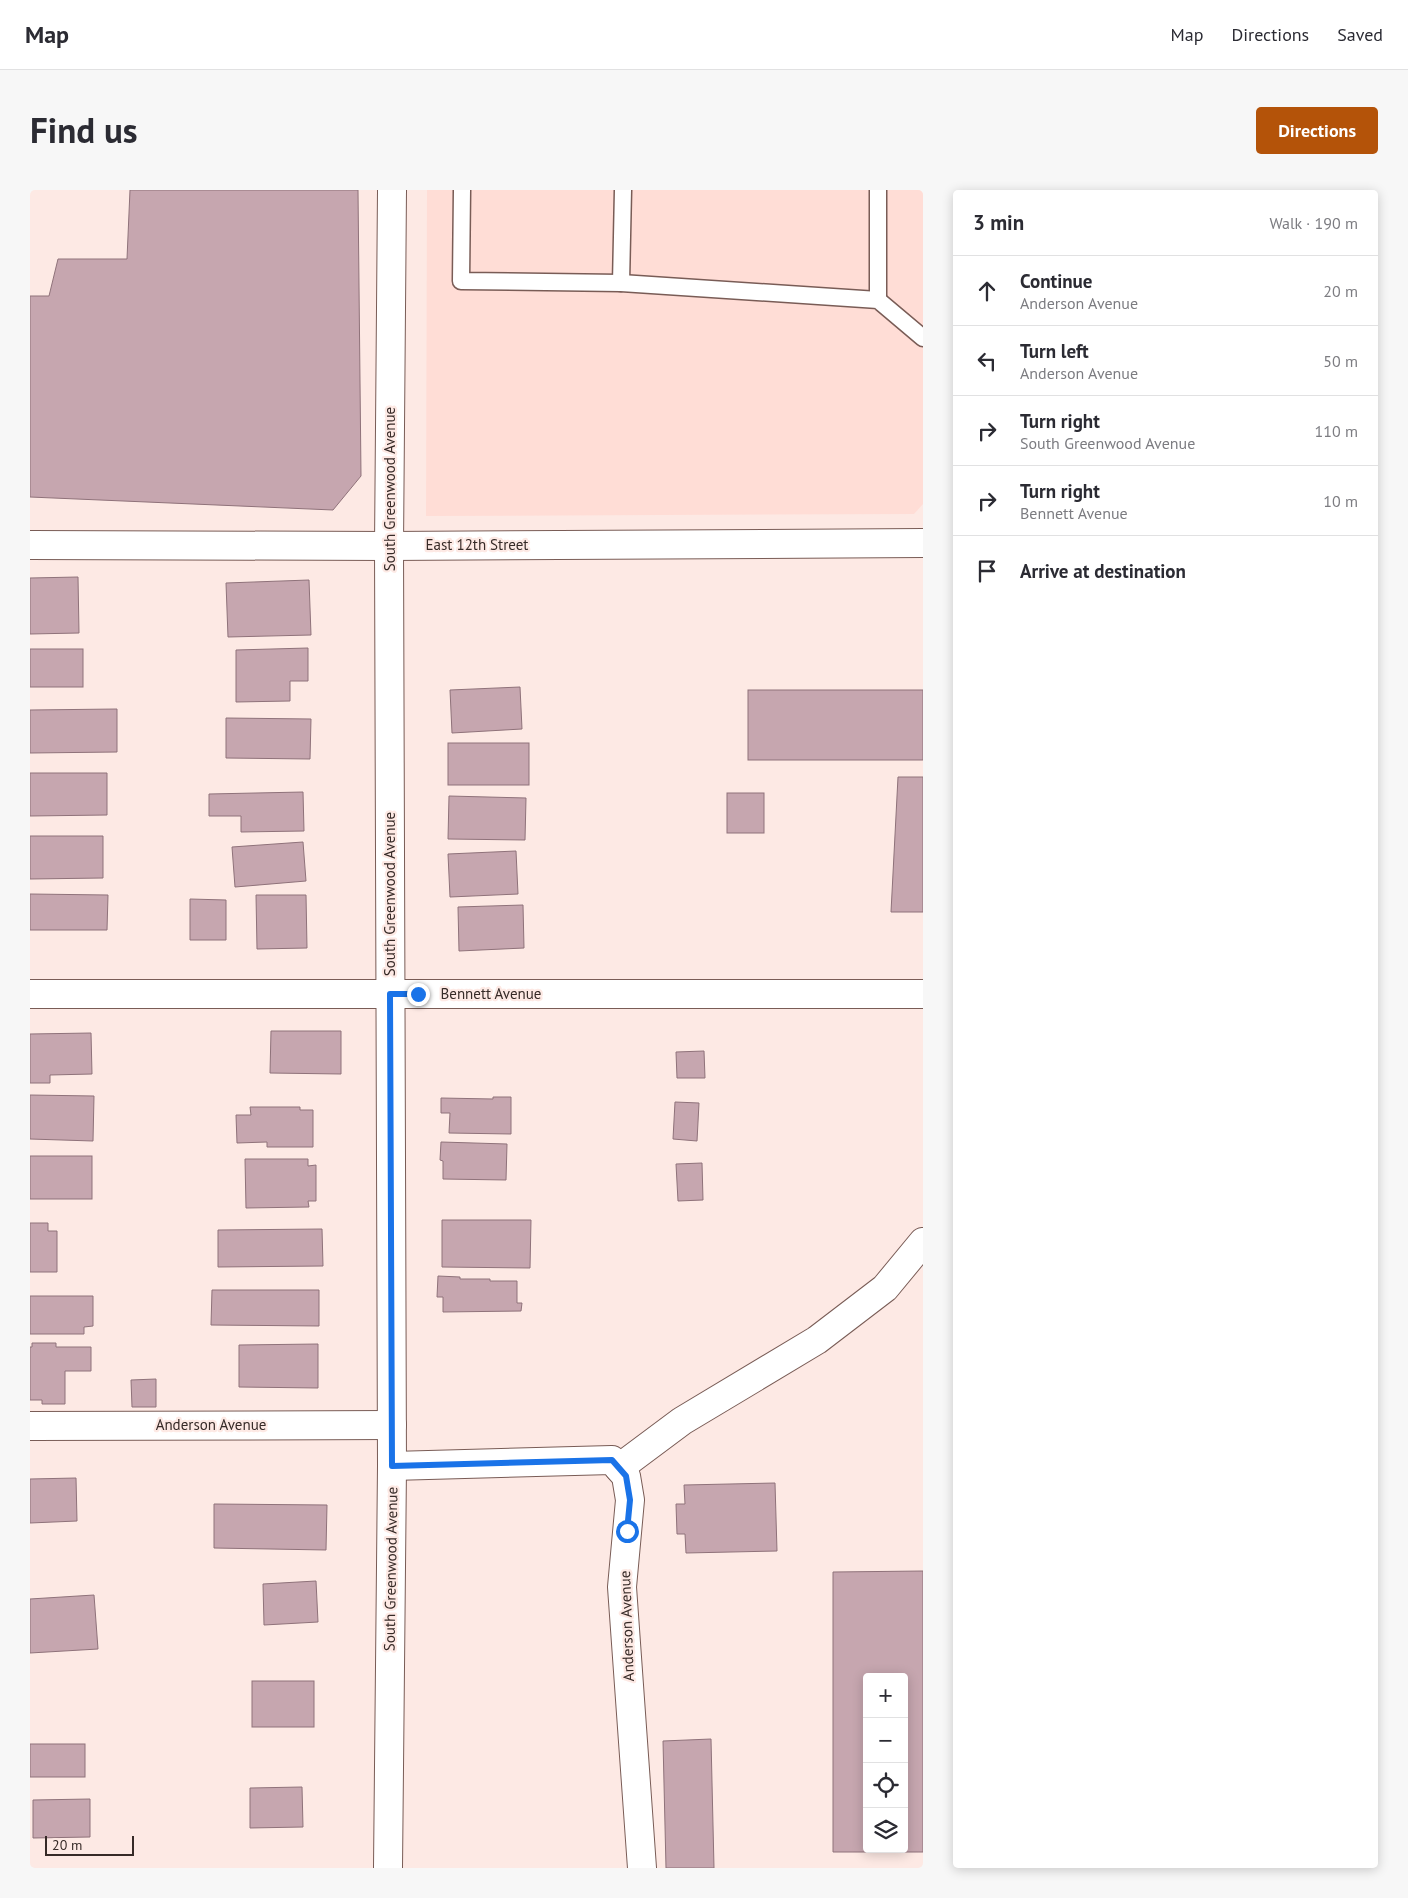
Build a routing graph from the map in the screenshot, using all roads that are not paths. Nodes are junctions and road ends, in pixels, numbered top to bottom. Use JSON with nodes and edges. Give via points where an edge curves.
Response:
{"nodes":[{"id":1,"x":392,"y":190,"type":"edge"},
{"id":2,"x":462,"y":190,"type":"edge"},
{"id":3,"x":623,"y":190,"type":"edge"},
{"id":4,"x":878,"y":190,"type":"edge"},
{"id":5,"x":621,"y":283,"type":"junction"},
{"id":6,"x":878,"y":300,"type":"junction"},
{"id":7,"x":923,"y":338,"type":"edge"},
{"id":8,"x":923,"y":543,"type":"edge"},
{"id":9,"x":30,"y":545,"type":"edge"},
{"id":10,"x":389,"y":546,"type":"junction"},
{"id":11,"x":30,"y":994,"type":"edge"},
{"id":12,"x":390,"y":994,"type":"junction"},
{"id":13,"x":923,"y":994,"type":"edge"},
{"id":14,"x":923,"y":1242,"type":"edge"},
{"id":15,"x":392,"y":1425,"type":"junction"},
{"id":16,"x":30,"y":1426,"type":"edge"},
{"id":17,"x":392,"y":1466,"type":"junction"},
{"id":18,"x":618,"y":1468,"type":"junction"},
{"id":19,"x":388,"y":1868,"type":"edge"},
{"id":20,"x":642,"y":1868,"type":"edge"}],
"edges":[{"from":1,"to":10,"type":"street","name":"South Greenwood Avenue"},
{"from":2,"to":5,"type":"lane","via":[[461,281]]},
{"from":3,"to":5,"type":"lane"},
{"from":4,"to":6,"type":"lane"},
{"from":5,"to":6,"type":"lane"},
{"from":6,"to":7,"type":"lane"},
{"from":8,"to":10,"type":"street","name":"East 12th Street"},
{"from":9,"to":10,"type":"street","name":"East 12th Street"},
{"from":10,"to":12,"type":"street","name":"South Greenwood Avenue"},
{"from":11,"to":12,"type":"street","name":"Bennett Avenue"},
{"from":12,"to":13,"type":"street","name":"Bennett Avenue"},
{"from":12,"to":15,"type":"street","name":"South Greenwood Avenue"},
{"from":14,"to":18,"type":"street","via":[[885,1288],[817,1340],[682,1421]]},
{"from":15,"to":16,"type":"street","name":"Anderson Avenue"},
{"from":15,"to":17,"type":"street","name":"South Greenwood Avenue"},
{"from":17,"to":18,"type":"street","via":[[612,1460]]},
{"from":17,"to":19,"type":"street","name":"South Greenwood Avenue"},
{"from":18,"to":20,"type":"street","name":"Anderson Avenue","via":[[626,1476],[630,1500],[622,1587]]}]}
